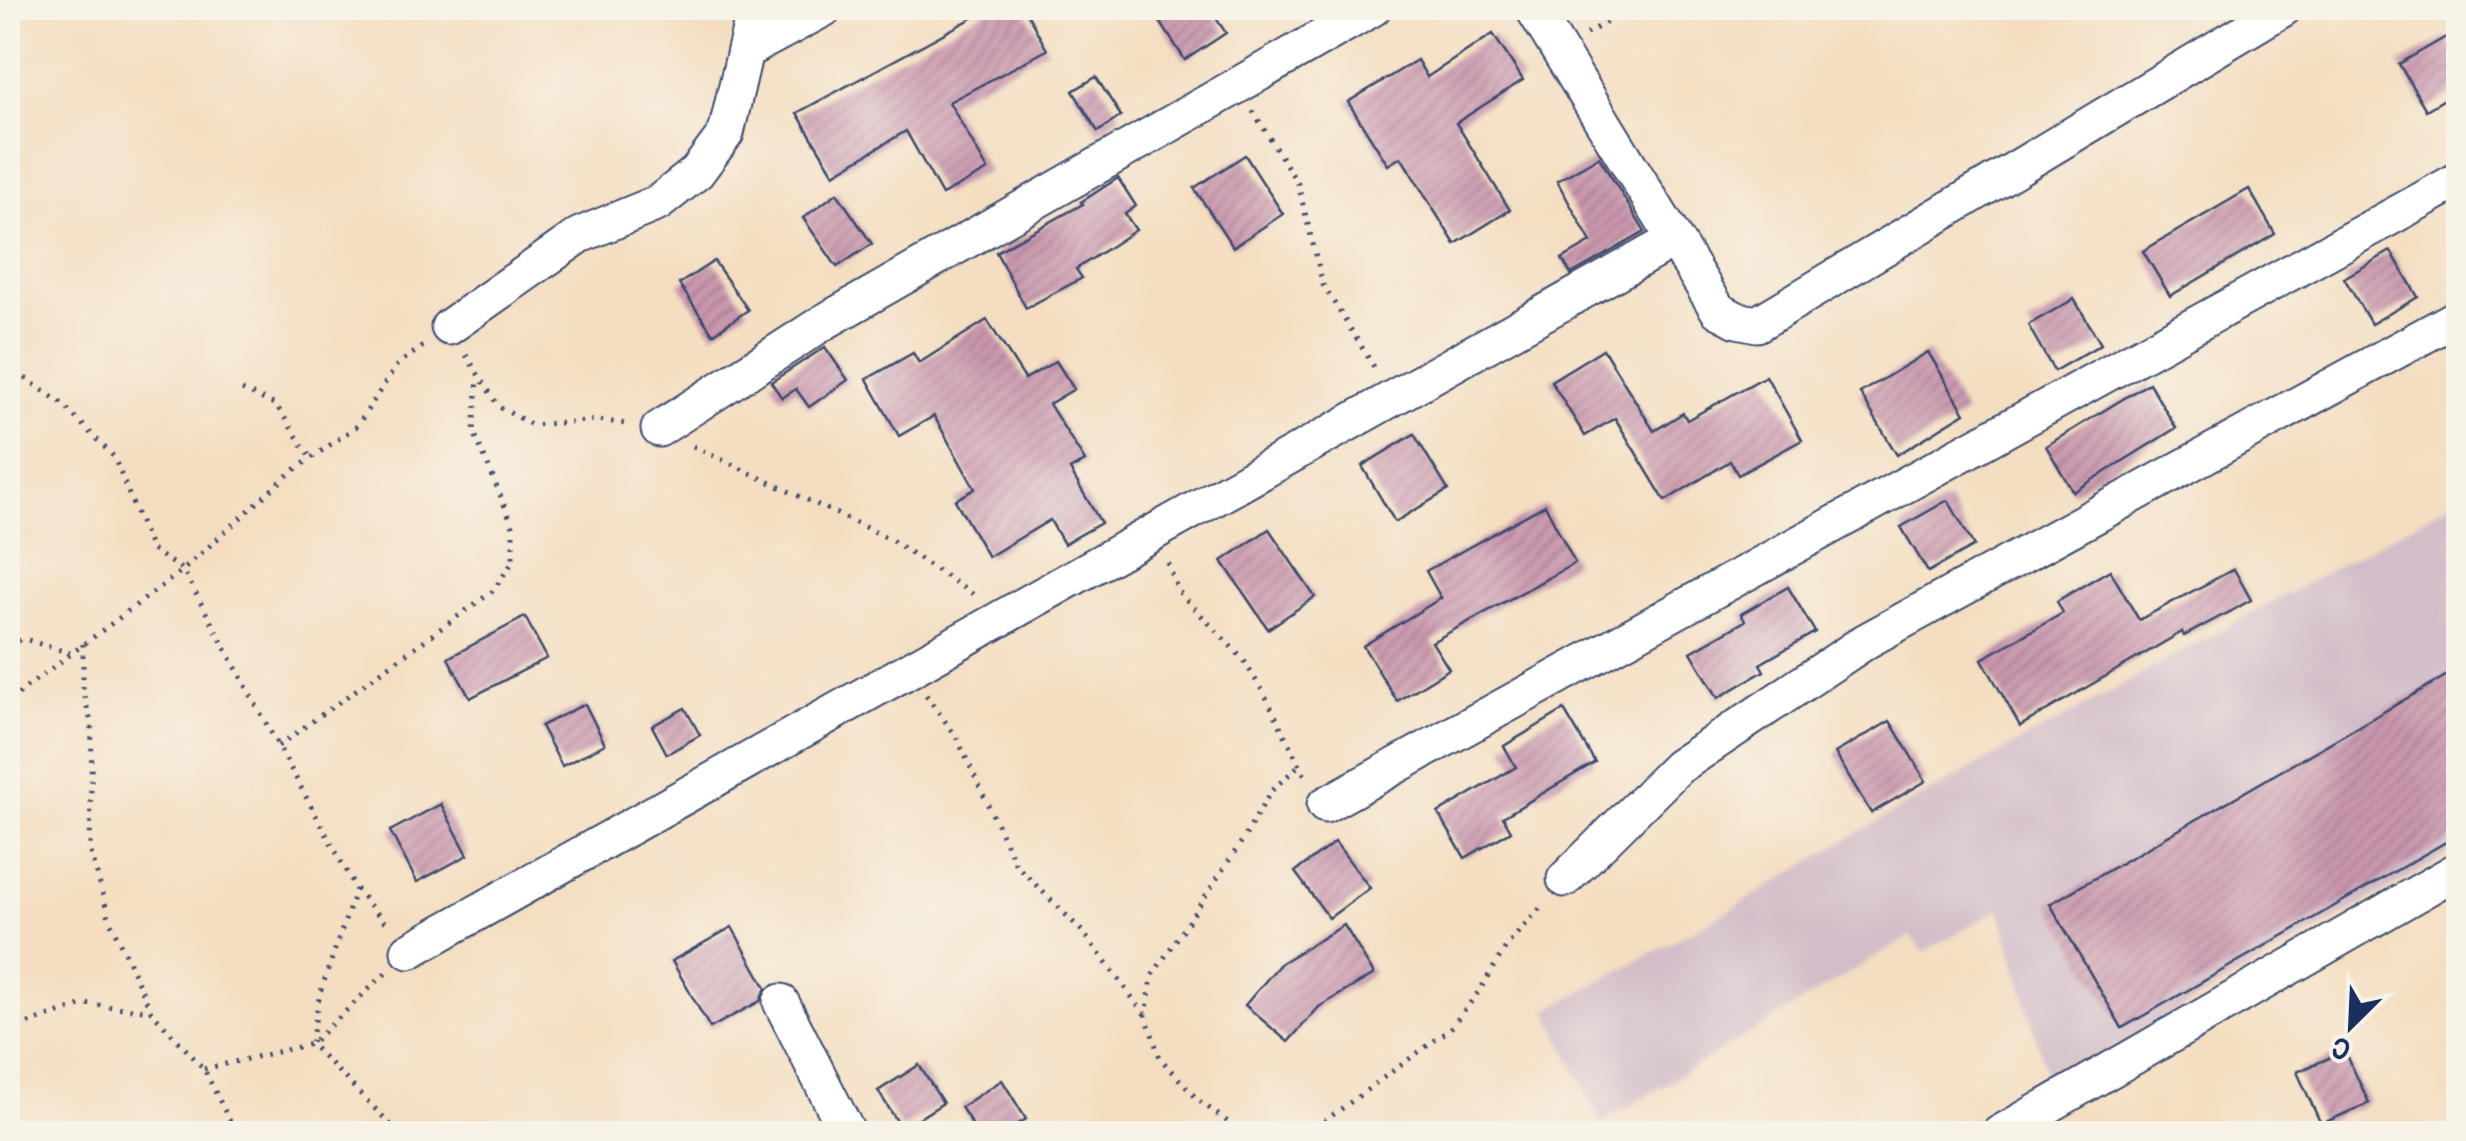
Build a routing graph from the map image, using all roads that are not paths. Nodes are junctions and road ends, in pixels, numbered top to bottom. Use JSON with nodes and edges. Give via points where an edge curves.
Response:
{"nodes":[{"id":1,"x":756,"y":8,"type":"edge"},
{"id":2,"x":826,"y":8,"type":"edge"},
{"id":3,"x":1373,"y":8,"type":"edge"},
{"id":4,"x":1533,"y":8,"type":"edge"},
{"id":5,"x":2284,"y":8,"type":"edge"},
{"id":6,"x":745,"y":52,"type":"junction"},
{"id":7,"x":2458,"y":180,"type":"edge"},
{"id":8,"x":1674,"y":240,"type":"junction"},
{"id":9,"x":2458,"y":317,"type":"edge"},
{"id":10,"x":449,"y":328,"type":"road end"},
{"id":11,"x":659,"y":429,"type":"road end"},
{"id":12,"x":1325,"y":805,"type":"road end"},
{"id":13,"x":2458,"y":870,"type":"edge"},
{"id":14,"x":1566,"y":879,"type":"road end"},
{"id":15,"x":410,"y":951,"type":"road end"},
{"id":16,"x":781,"y":1002,"type":"dead end"},
{"id":17,"x":848,"y":1134,"type":"edge"},
{"id":18,"x":1999,"y":1134,"type":"edge"}],
"edges":[{"from":1,"to":6,"type":"street"},
{"from":2,"to":6,"type":"street"},
{"from":3,"to":11,"type":"street","via":[[824,322]]},
{"from":4,"to":8,"type":"street"},
{"from":5,"to":8,"type":"street","via":[[1756,324],[1718,310]]},
{"from":6,"to":10,"type":"street","via":[[726,133],[698,172],[658,202],[580,235]]},
{"from":7,"to":12,"type":"street"},
{"from":8,"to":15,"type":"street"},
{"from":9,"to":14,"type":"street","via":[[1866,642],[1678,768]]},
{"from":13,"to":18,"type":"street"},
{"from":16,"to":17,"type":"street"}]}
